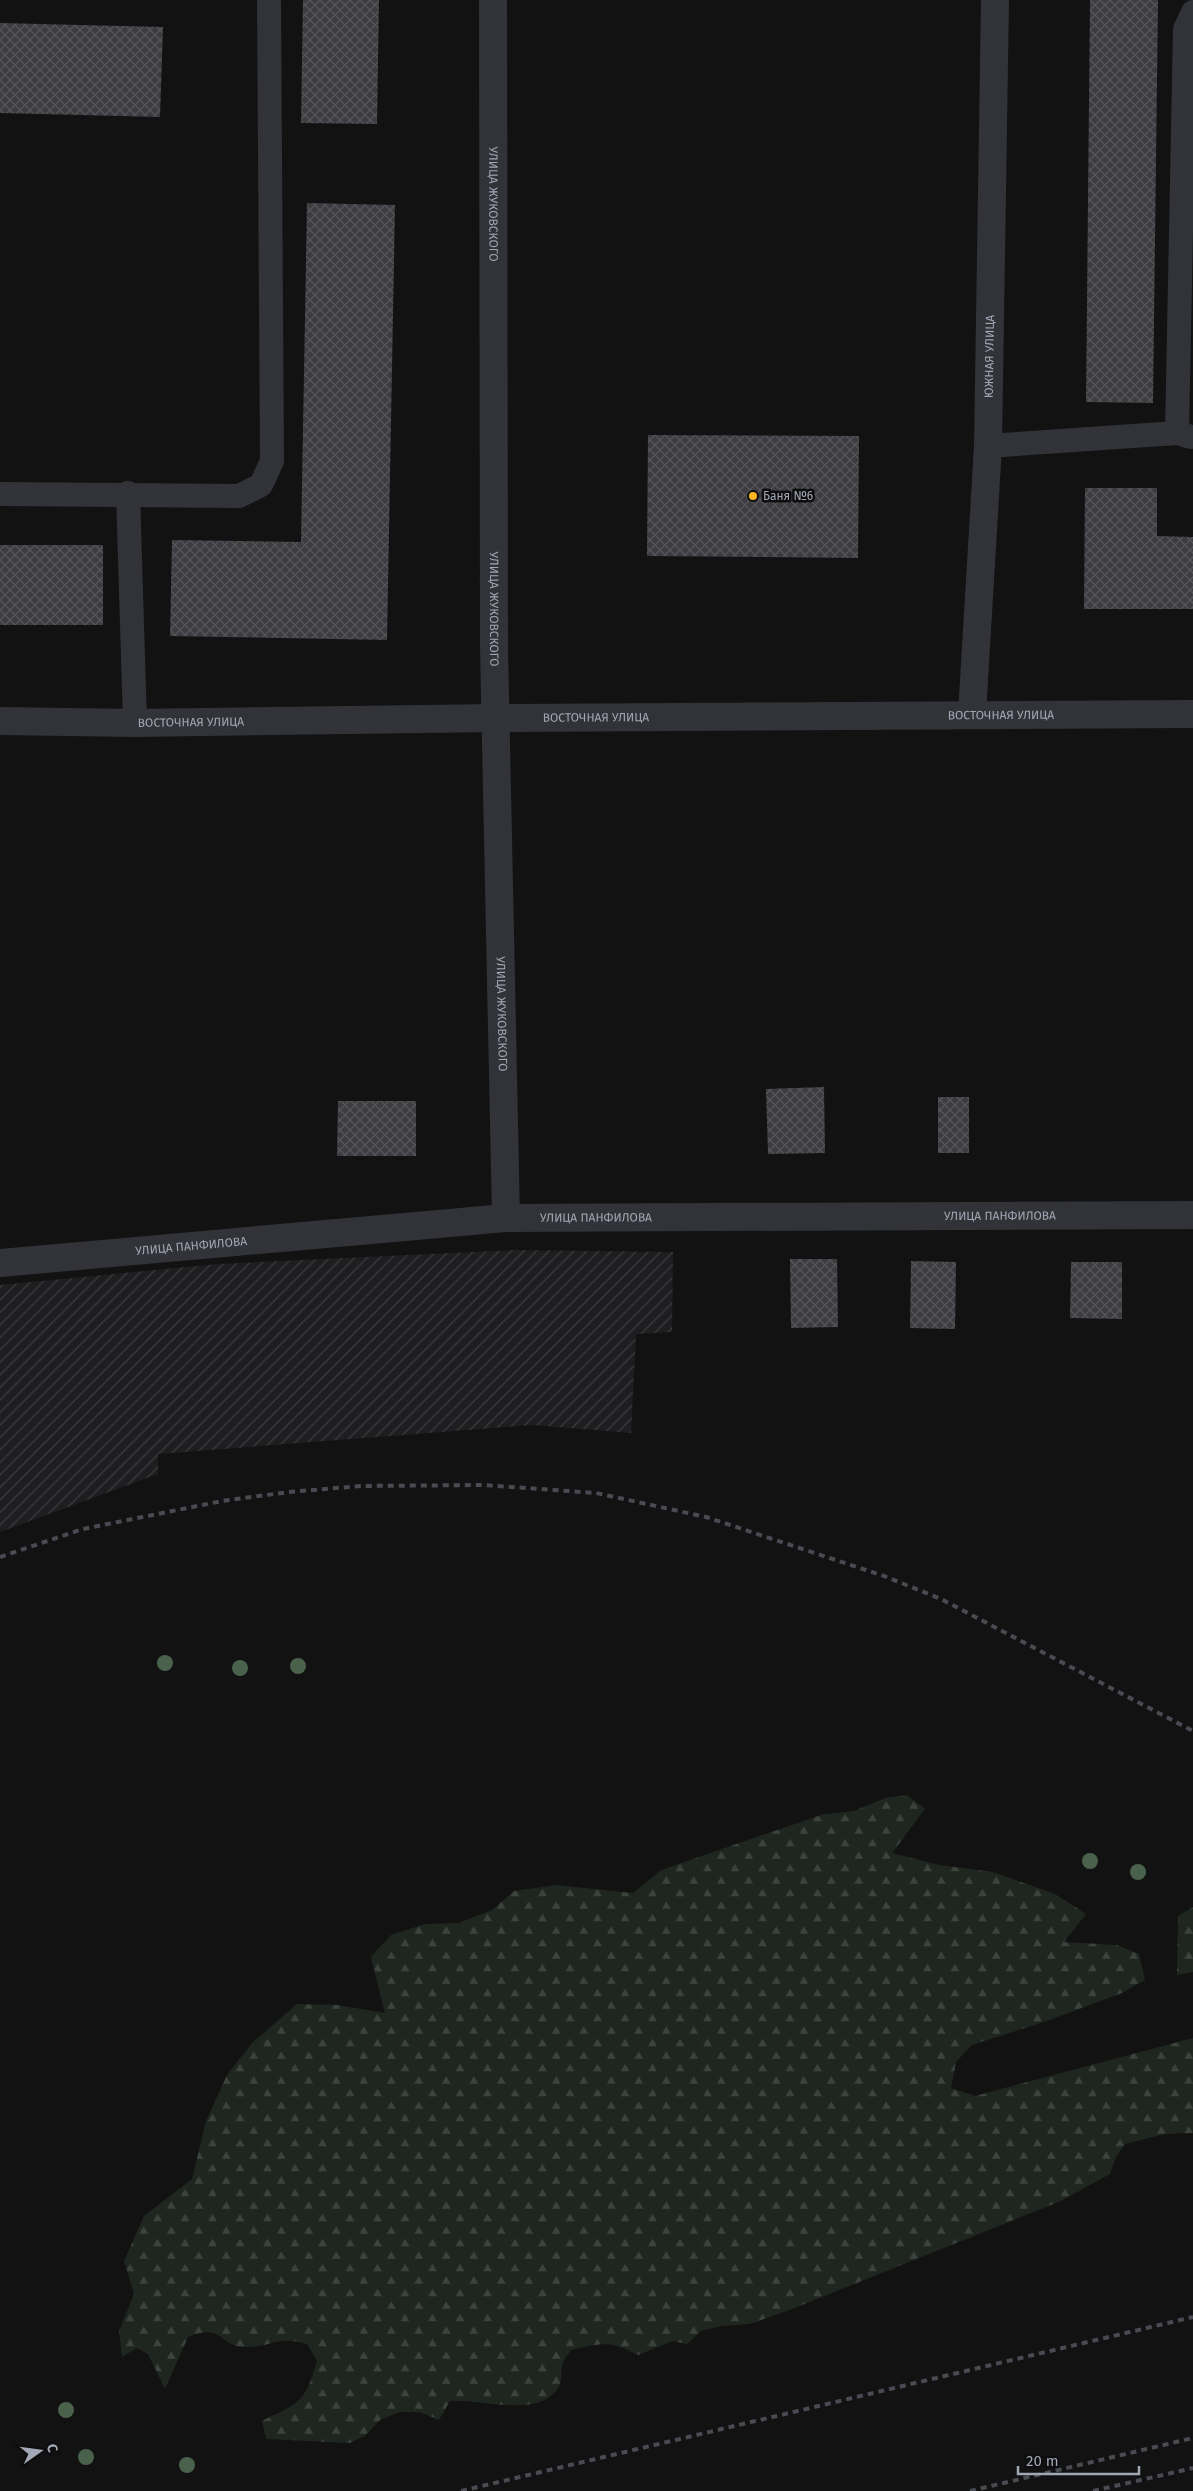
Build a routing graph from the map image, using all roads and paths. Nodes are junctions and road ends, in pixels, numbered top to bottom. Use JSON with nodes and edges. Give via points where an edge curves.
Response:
{"nodes":[{"id":1,"x":269,"y":0,"type":"edge"},
{"id":2,"x":493,"y":0,"type":"edge"},
{"id":3,"x":994,"y":0,"type":"edge"},
{"id":4,"x":1193,"y":12,"type":"edge"},
{"id":5,"x":1185,"y":435,"type":"edge"},
{"id":6,"x":988,"y":446,"type":"junction"},
{"id":7,"x":0,"y":494,"type":"edge"},
{"id":8,"x":128,"y":494,"type":"junction"},
{"id":9,"x":972,"y":714,"type":"junction"},
{"id":10,"x":1193,"y":714,"type":"edge"},
{"id":11,"x":496,"y":718,"type":"junction"},
{"id":12,"x":0,"y":722,"type":"edge"},
{"id":13,"x":135,"y":723,"type":"junction"},
{"id":14,"x":1193,"y":1215,"type":"edge"},
{"id":15,"x":506,"y":1218,"type":"junction"},
{"id":16,"x":0,"y":1263,"type":"edge"}],
"edges":[{"from":1,"to":8,"type":"lane","via":[[272,461],[262,485],[239,496]]},
{"from":2,"to":11,"type":"street","name":"УЛИЦА ЖУКОВСКОГО"},
{"from":3,"to":6,"type":"street","name":"ЮЖНАЯ УЛИЦА"},
{"from":4,"to":5,"type":"lane","via":[[1185,29]]},
{"from":5,"to":6,"type":"lane"},
{"from":6,"to":9,"type":"street","name":"ЮЖНАЯ УЛИЦА"},
{"from":7,"to":8,"type":"lane"},
{"from":8,"to":13,"type":"lane"},
{"from":9,"to":10,"type":"street","name":"ВОСТОЧНАЯ УЛИЦА"},
{"from":9,"to":11,"type":"street","name":"ВОСТОЧНАЯ УЛИЦА"},
{"from":11,"to":13,"type":"street","name":"ВОСТОЧНАЯ УЛИЦА"},
{"from":11,"to":15,"type":"street","name":"УЛИЦА ЖУКОВСКОГО"},
{"from":12,"to":13,"type":"street","name":"ВОСТОЧНАЯ УЛИЦА"},
{"from":14,"to":15,"type":"street","name":"УЛИЦА ПАНФИЛОВА"},
{"from":15,"to":16,"type":"street","name":"УЛИЦА ПАНФИЛОВА"}]}
